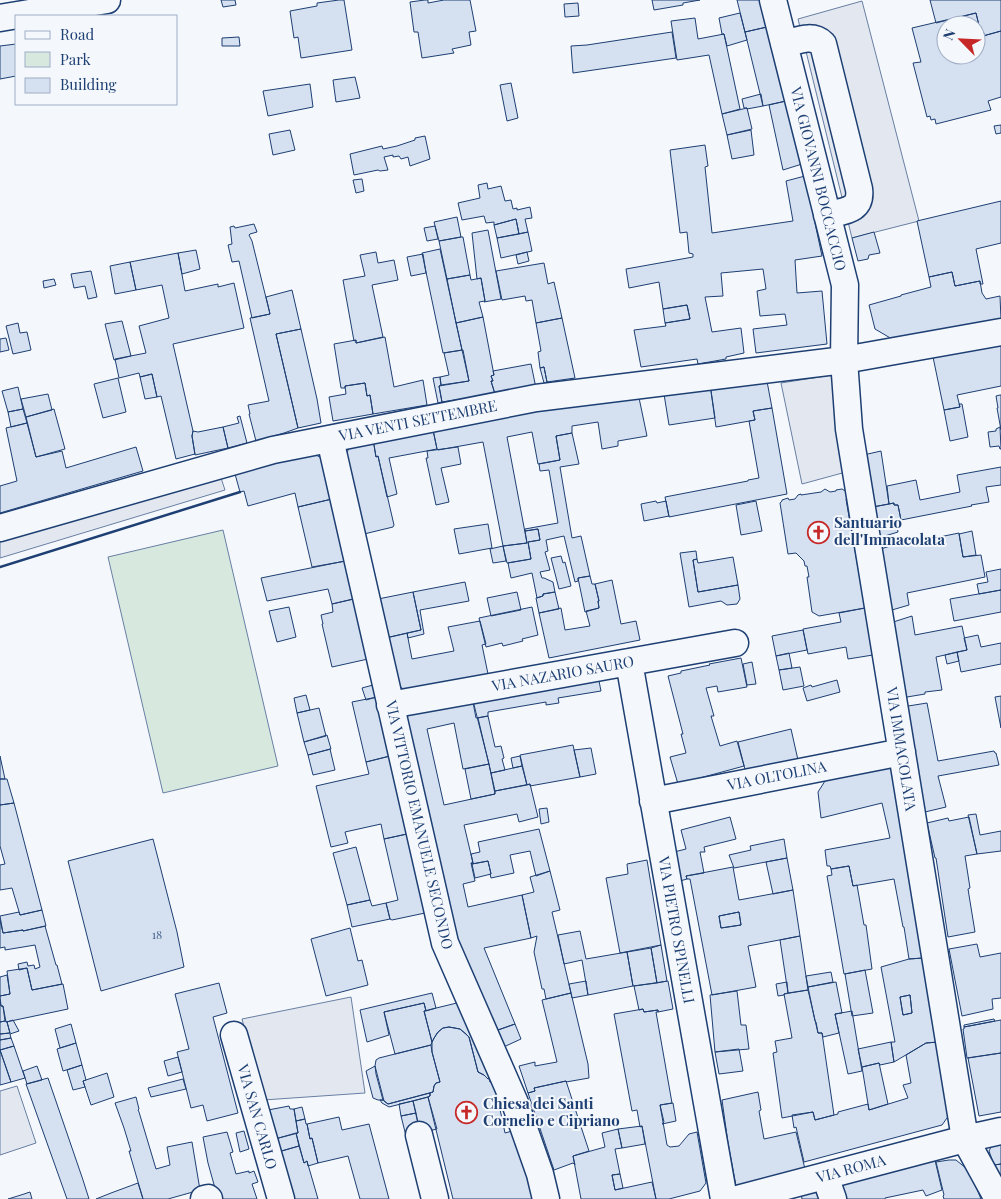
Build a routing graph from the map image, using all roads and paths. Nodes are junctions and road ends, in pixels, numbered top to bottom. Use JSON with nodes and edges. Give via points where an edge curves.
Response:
{"nodes":[{"id":1,"x":107,"y":0,"type":"edge"},
{"id":2,"x":773,"y":0,"type":"edge"},
{"id":3,"x":15,"y":15,"type":"edge"},
{"id":4,"x":18,"y":15,"type":"edge"},
{"id":5,"x":0,"y":18,"type":"edge"},
{"id":6,"x":784,"y":44,"type":"junction"},
{"id":7,"x":827,"y":215,"type":"junction"},
{"id":8,"x":1001,"y":332,"type":"edge"},
{"id":9,"x":844,"y":360,"type":"junction"},
{"id":10,"x":330,"y":439,"type":"junction"},
{"id":11,"x":0,"y":528,"type":"edge"},
{"id":12,"x":735,"y":643,"type":"dead end"},
{"id":13,"x":629,"y":662,"type":"junction"},
{"id":14,"x":390,"y":705,"type":"junction"},
{"id":15,"x":902,"y":752,"type":"junction"},
{"id":16,"x":653,"y":800,"type":"junction"},
{"id":17,"x":234,"y":1035,"type":"dead end"},
{"id":18,"x":1001,"y":1131,"type":"edge"},
{"id":19,"x":419,"y":1135,"type":"dead end"},
{"id":20,"x":966,"y":1139,"type":"junction"},
{"id":21,"x":829,"y":1187,"type":"edge"},
{"id":22,"x":204,"y":1199,"type":"edge"},
{"id":23,"x":208,"y":1199,"type":"edge"},
{"id":24,"x":281,"y":1199,"type":"edge"},
{"id":25,"x":435,"y":1199,"type":"edge"},
{"id":26,"x":546,"y":1199,"type":"edge"},
{"id":27,"x":724,"y":1199,"type":"edge"},
{"id":28,"x":737,"y":1199,"type":"edge"},
{"id":29,"x":998,"y":1199,"type":"edge"}],
"edges":[{"from":1,"to":4,"type":"street"},
{"from":2,"to":6,"type":"street","name":"VIA GIOVANNI BOCCACCIO"},
{"from":3,"to":5,"type":"street"},
{"from":6,"to":7,"type":"street","name":"VIA GIOVANNI BOCCACCIO"},
{"from":6,"to":7,"type":"street","via":[[807,38],[823,44],[860,196],[853,208]]},
{"from":7,"to":9,"type":"street","name":"VIA GIOVANNI BOCCACCIO","via":[[845,285]]},
{"from":8,"to":9,"type":"street","name":"VIA VENTI SETTEMBRE"},
{"from":9,"to":10,"type":"street","name":"VIA VENTI SETTEMBRE","via":[[536,398]]},
{"from":9,"to":15,"type":"street","name":"VIA IMMACOLATA","via":[[849,429]]},
{"from":10,"to":11,"type":"street","name":"VIA VENTI SETTEMBRE","via":[[273,450]]},
{"from":10,"to":14,"type":"street","name":"VIA VITTORIO EMANUELE SECONDO"},
{"from":12,"to":13,"type":"street","name":"VIA NAZARIO SAURO"},
{"from":13,"to":14,"type":"street","name":"VIA NAZARIO SAURO"},
{"from":13,"to":16,"type":"street","name":"VIA PIETRO SPINELLI"},
{"from":14,"to":26,"type":"street","name":"VIA VITTORIO EMANUELE SECONDO","via":[[445,943],[516,1103]]},
{"from":15,"to":16,"type":"street","name":"VIA OLTOLINA"},
{"from":15,"to":20,"type":"street","name":"VIA IMMACOLATA"},
{"from":16,"to":27,"type":"street","name":"VIA PIETRO SPINELLI"},
{"from":17,"to":24,"type":"street","name":"VIA SAN CARLO"},
{"from":18,"to":20,"type":"street","name":"VIA ROMA"},
{"from":19,"to":25,"type":"street"},
{"from":20,"to":21,"type":"street","name":"VIA ROMA"},
{"from":20,"to":29,"type":"street","name":"VIA IMMACOLATA"},
{"from":21,"to":28,"type":"street","name":"VIA ROMA"},
{"from":22,"to":23,"type":"street"}]}
